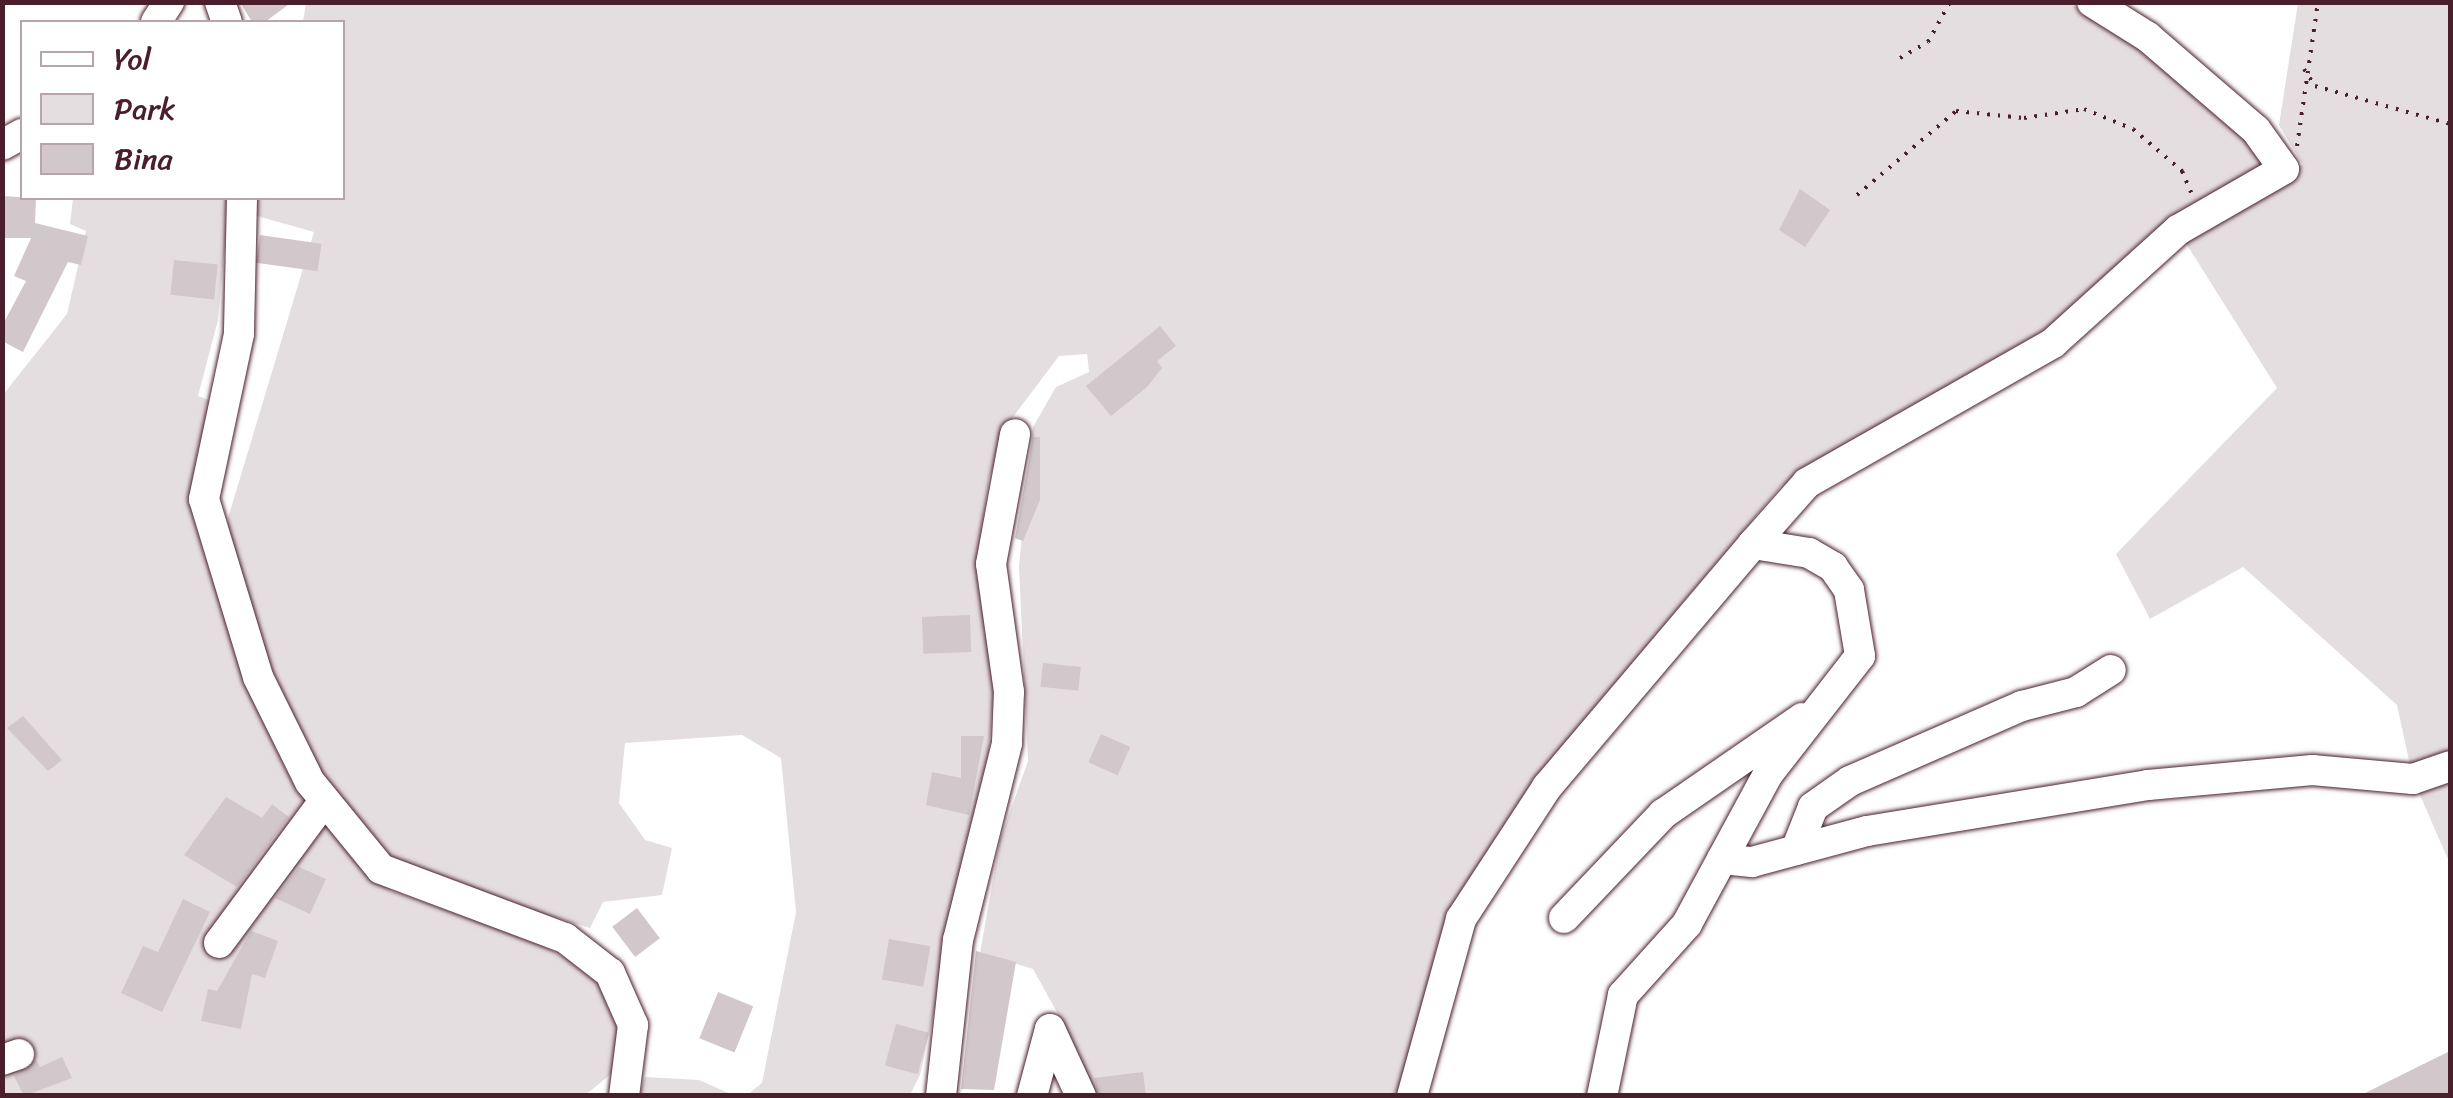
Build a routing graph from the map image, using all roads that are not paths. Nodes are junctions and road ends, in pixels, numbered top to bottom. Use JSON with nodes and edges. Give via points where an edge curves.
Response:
{"nodes":[{"id":1,"x":2092,"y":2,"type":"edge"},
{"id":2,"x":242,"y":200,"type":"edge"},
{"id":3,"x":1015,"y":434,"type":"dead end"},
{"id":4,"x":1754,"y":544,"type":"junction"},
{"id":5,"x":2111,"y":670,"type":"dead end"},
{"id":6,"x":1822,"y":705,"type":"junction"},
{"id":7,"x":2450,"y":766,"type":"edge"},
{"id":8,"x":324,"y":801,"type":"junction"},
{"id":9,"x":1796,"y":850,"type":"junction"},
{"id":10,"x":1722,"y":859,"type":"junction"},
{"id":11,"x":1564,"y":918,"type":"dead end"},
{"id":12,"x":219,"y":943,"type":"dead end"},
{"id":13,"x":626,"y":1088,"type":"edge"},
{"id":14,"x":600,"y":1096,"type":"edge"},
{"id":15,"x":941,"y":1096,"type":"edge"},
{"id":16,"x":1032,"y":1096,"type":"edge"},
{"id":17,"x":1081,"y":1096,"type":"edge"},
{"id":18,"x":1412,"y":1096,"type":"edge"},
{"id":19,"x":1602,"y":1096,"type":"edge"}],
"edges":[{"from":1,"to":4,"type":"street","via":[[2148,37],[2256,130],[2284,169],[2190,223],[2053,343],[1807,483]]},
{"from":2,"to":8,"type":"street","via":[[238,334],[204,500],[258,676]]},
{"from":3,"to":15,"type":"street","via":[[991,564],[1009,692],[1007,743],[958,940]]},
{"from":4,"to":6,"type":"street","via":[[1808,553],[1833,567],[1849,590],[1860,656]]},
{"from":4,"to":18,"type":"street","via":[[1547,787],[1483,876],[1449,951]]},
{"from":5,"to":9,"type":"street","via":[[2076,692],[2022,706],[1850,781],[1813,807]]},
{"from":6,"to":10,"type":"street","via":[[1768,774]]},
{"from":6,"to":11,"type":"street","via":[[1664,814]]},
{"from":7,"to":9,"type":"street","via":[[2413,778],[2312,770],[2148,785]]},
{"from":8,"to":12,"type":"street"},
{"from":8,"to":13,"type":"street","via":[[394,879],[528,923],[594,957],[628,1007],[635,1046]]},
{"from":9,"to":10,"type":"street","via":[[1752,862]]},
{"from":10,"to":19,"type":"street","via":[[1687,924],[1623,995]]},
{"from":13,"to":14,"type":"street"},
{"from":16,"to":17,"type":"street","via":[[1050,1028]]}]}
